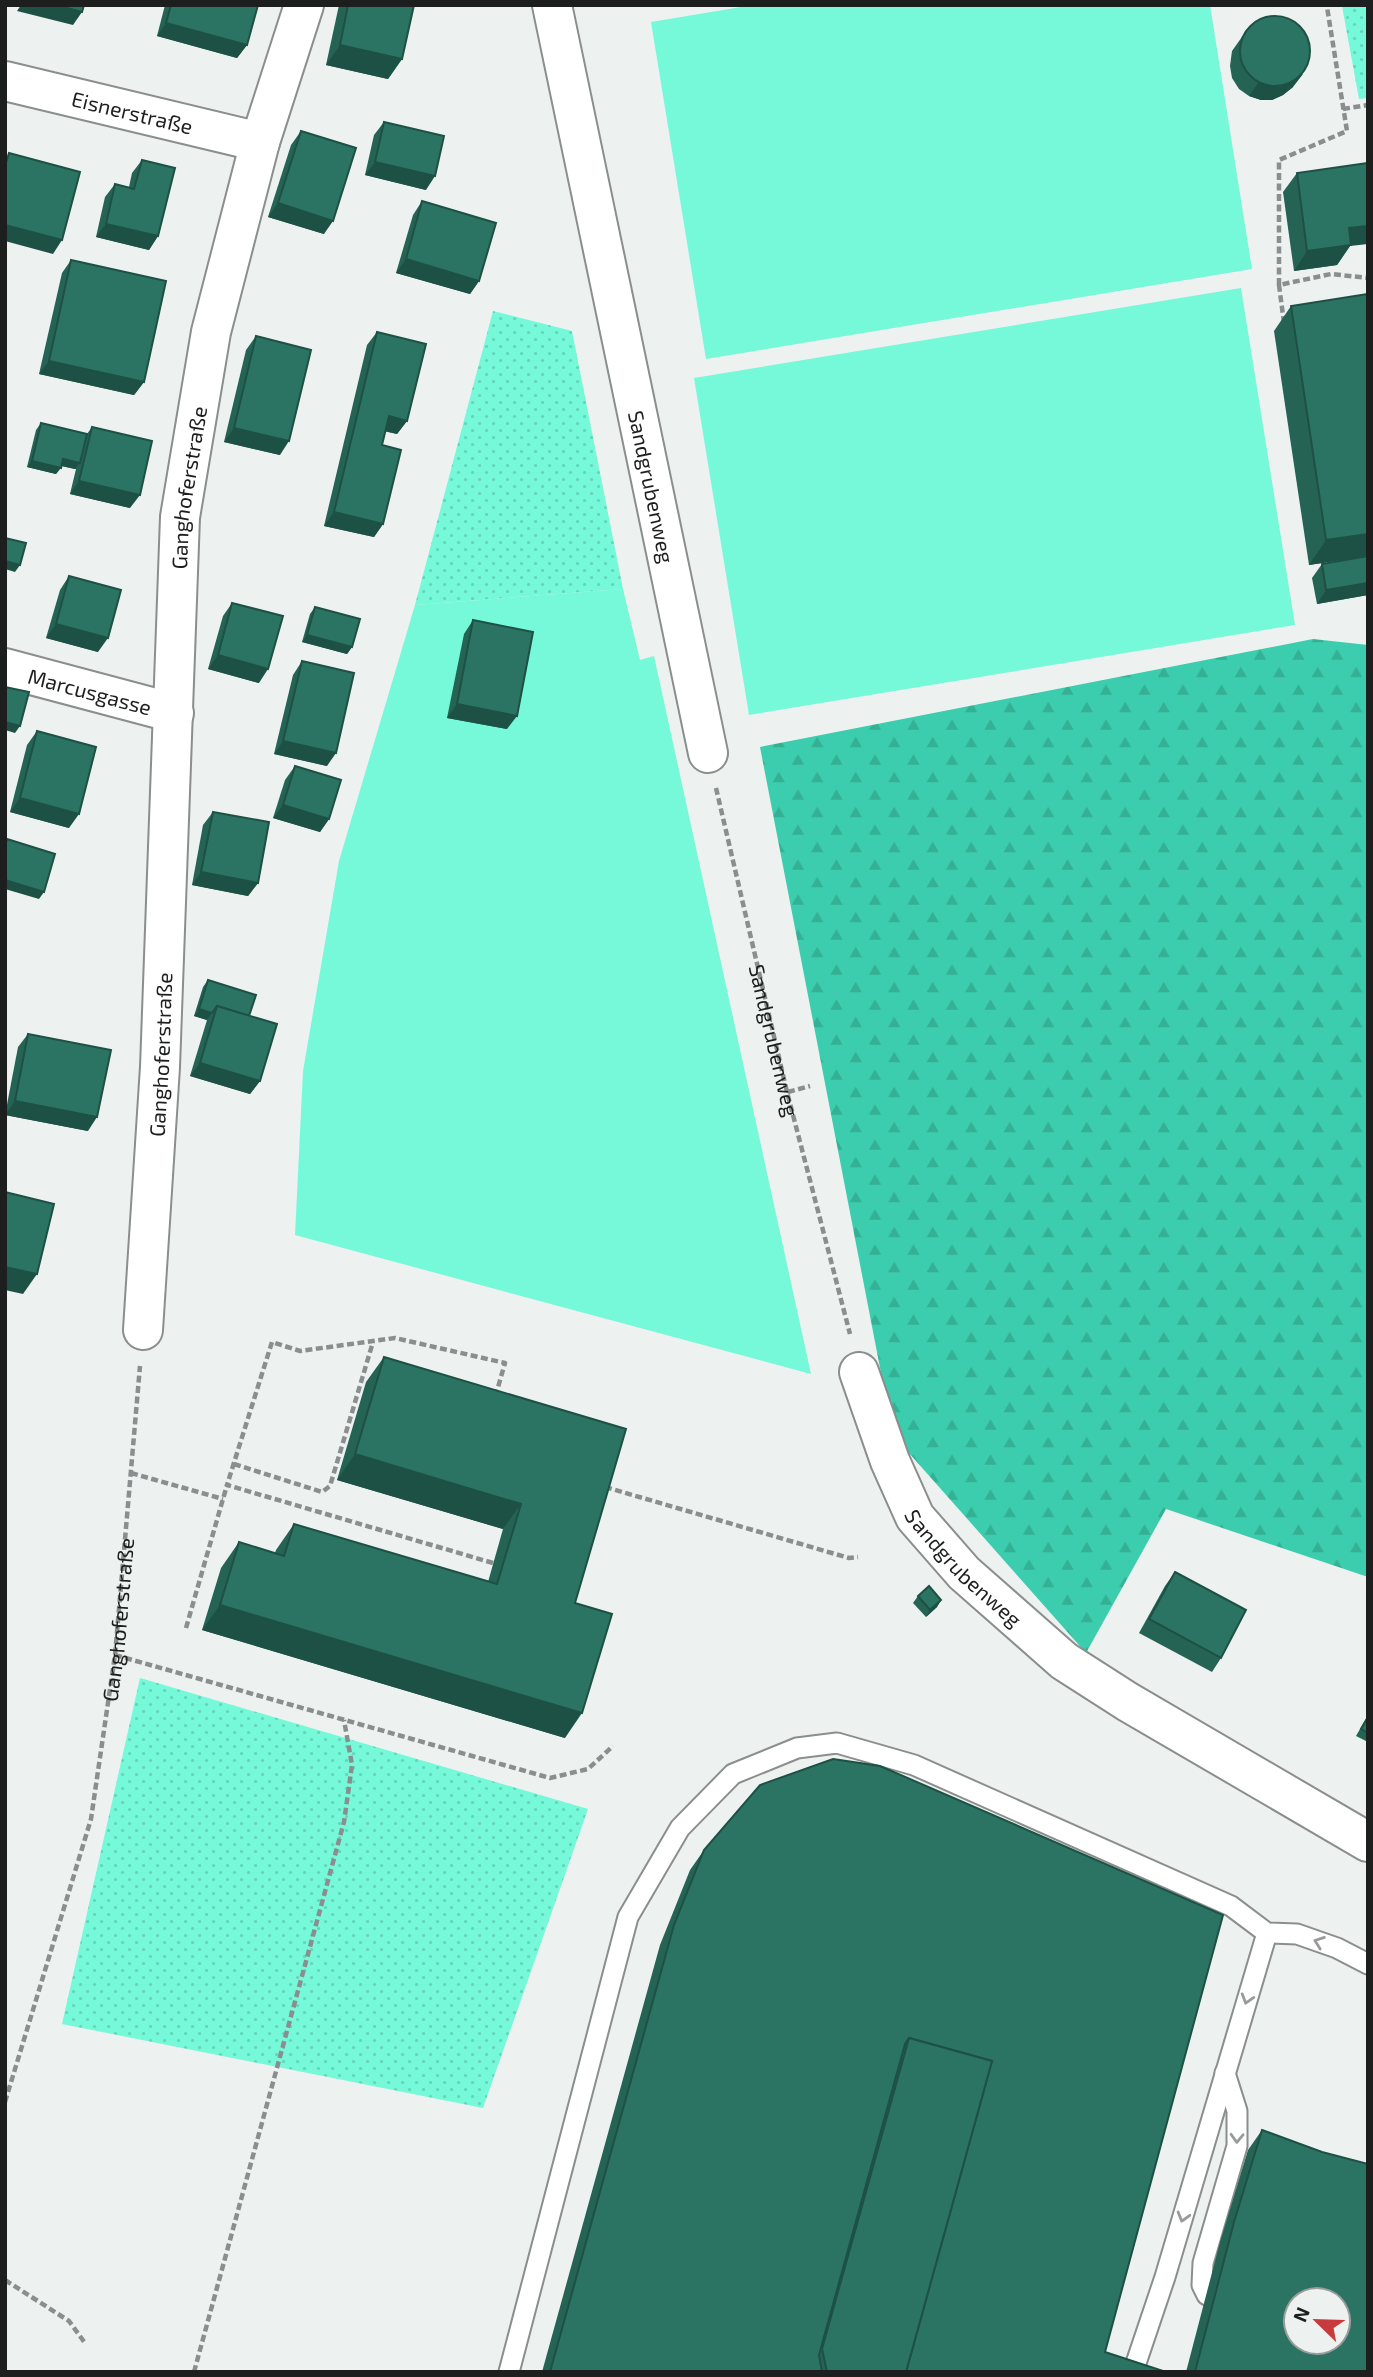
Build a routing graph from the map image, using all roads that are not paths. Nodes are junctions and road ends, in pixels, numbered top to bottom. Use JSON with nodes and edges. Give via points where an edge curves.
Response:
{"nodes":[{"id":1,"x":304,"y":5,"type":"edge"},
{"id":2,"x":552,"y":5,"type":"edge"},
{"id":3,"x":5,"y":81,"type":"edge"},
{"id":4,"x":260,"y":142,"type":"junction"},
{"id":5,"x":5,"y":668,"type":"edge"},
{"id":6,"x":174,"y":713,"type":"junction"},
{"id":7,"x":708,"y":754,"type":"road end"},
{"id":8,"x":143,"y":1331,"type":"road end"},
{"id":9,"x":859,"y":1372,"type":"road end"},
{"id":10,"x":1368,"y":1842,"type":"edge"},
{"id":11,"x":1267,"y":1933,"type":"junction"},
{"id":12,"x":1368,"y":1964,"type":"edge"},
{"id":13,"x":1225,"y":2071,"type":"junction"},
{"id":14,"x":1207,"y":2295,"type":"dead end"},
{"id":15,"x":509,"y":2372,"type":"edge"},
{"id":16,"x":1133,"y":2372,"type":"edge"}],
"edges":[{"from":1,"to":4,"type":"street","name":"Ganghoferstraße"},
{"from":2,"to":7,"type":"street","name":"Sandgrubenweg"},
{"from":3,"to":4,"type":"street","name":"Eisnerstraße"},
{"from":4,"to":6,"type":"street","name":"Ganghoferstraße","via":[[212,332],[180,517]]},
{"from":5,"to":6,"type":"street","name":"Marcusgasse"},
{"from":6,"to":8,"type":"street","name":"Ganghoferstraße","via":[[160,1068]]},
{"from":9,"to":10,"type":"street","name":"Sandgrubenweg","via":[[915,1517],[964,1573],[1064,1661]]},
{"from":12,"to":11,"type":"lane","one_way":true,"via":[[1297,1934]]},
{"from":11,"to":13,"type":"lane","one_way":true},
{"from":11,"to":15,"type":"lane","via":[[1231,1906],[901,1761],[837,1743],[797,1748],[733,1774],[680,1828],[628,1917]]},
{"from":13,"to":14,"type":"lane","one_way":true,"via":[[1237,2112],[1237,2146],[1203,2263],[1202,2285]]},
{"from":13,"to":16,"type":"lane","one_way":true,"via":[[1166,2277]]}]}
